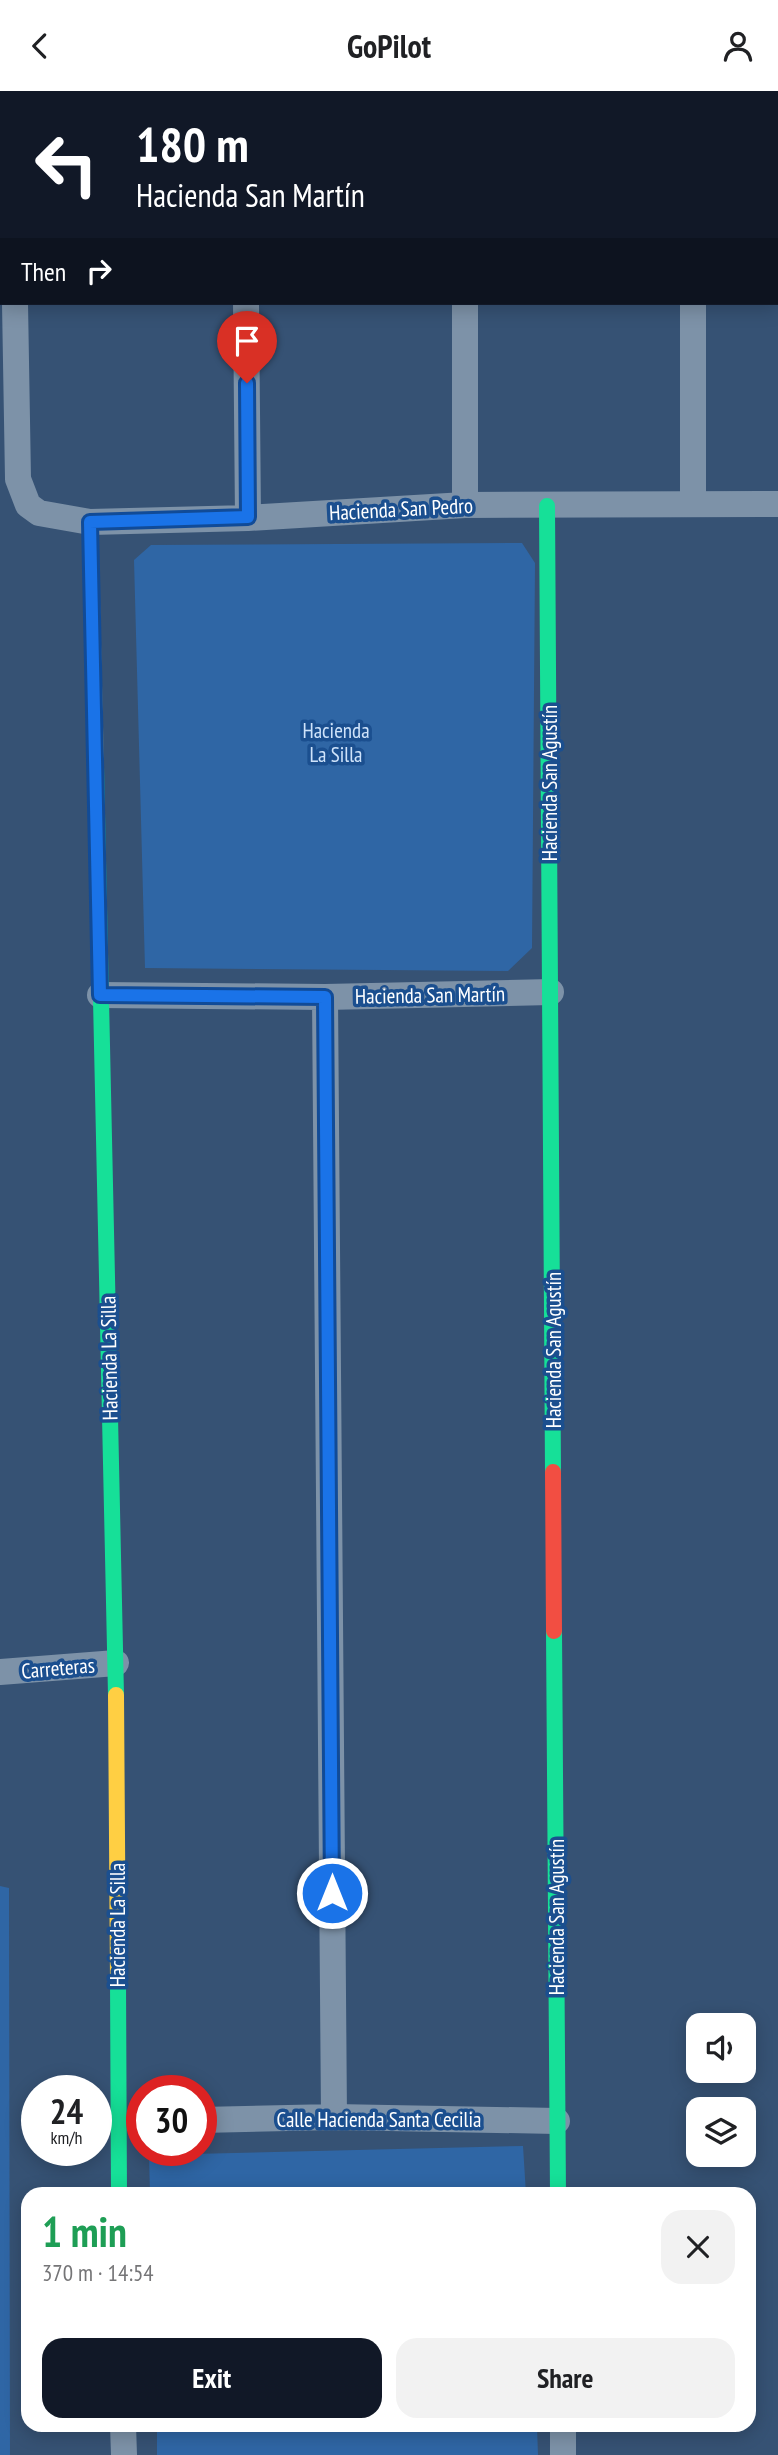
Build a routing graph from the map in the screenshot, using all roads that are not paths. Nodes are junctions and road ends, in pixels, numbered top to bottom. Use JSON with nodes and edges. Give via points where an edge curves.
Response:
{"nodes":[{"id":1,"x":15,"y":305,"type":"edge"},
{"id":2,"x":246,"y":305,"type":"edge"},
{"id":3,"x":465,"y":305,"type":"edge"},
{"id":4,"x":693,"y":305,"type":"edge"},
{"id":5,"x":692,"y":502,"type":"junction"},
{"id":6,"x":778,"y":504,"type":"edge"},
{"id":7,"x":465,"y":505,"type":"junction"},
{"id":8,"x":547,"y":506,"type":"junction"},
{"id":9,"x":248,"y":517,"type":"junction"},
{"id":10,"x":90,"y":522,"type":"junction"},
{"id":11,"x":551,"y":992,"type":"junction"},
{"id":12,"x":100,"y":995,"type":"junction"},
{"id":13,"x":325,"y":997,"type":"junction"},
{"id":14,"x":116,"y":1663,"type":"junction"},
{"id":15,"x":0,"y":1672,"type":"edge"},
{"id":16,"x":129,"y":2075,"type":"edge"},
{"id":17,"x":334,"y":2117,"type":"junction"},
{"id":18,"x":217,"y":2120,"type":"edge"},
{"id":19,"x":557,"y":2121,"type":"junction"},
{"id":20,"x":126,"y":2149,"type":"edge"},
{"id":21,"x":120,"y":2187,"type":"edge"},
{"id":22,"x":558,"y":2187,"type":"edge"},
{"id":23,"x":123,"y":2432,"type":"edge"},
{"id":24,"x":562,"y":2432,"type":"edge"},
{"id":25,"x":124,"y":2455,"type":"edge"},
{"id":26,"x":563,"y":2455,"type":"edge"}],
"edges":[{"from":1,"to":10,"type":"street","name":"Hacienda San Pedro","via":[[15,459],[21,493],[28,505],[51,517]]},
{"from":2,"to":9,"type":"street"},
{"from":3,"to":7,"type":"street"},
{"from":4,"to":5,"type":"street"},
{"from":5,"to":6,"type":"street","name":"Hacienda San Pedro"},
{"from":5,"to":8,"type":"street","name":"Hacienda San Pedro"},
{"from":7,"to":8,"type":"street","name":"Hacienda San Pedro"},
{"from":7,"to":9,"type":"street","name":"Hacienda San Pedro"},
{"from":8,"to":11,"type":"street","name":"Hacienda San Agustín"},
{"from":9,"to":10,"type":"street","name":"Hacienda San Pedro"},
{"from":10,"to":12,"type":"street","name":"Hacienda La Silla"},
{"from":11,"to":13,"type":"street","name":"Hacienda San Martín"},
{"from":11,"to":19,"type":"street","name":"Hacienda San Agustín"},
{"from":12,"to":13,"type":"street","name":"Hacienda San Martín"},
{"from":12,"to":14,"type":"street","name":"Hacienda La Silla"},
{"from":13,"to":17,"type":"street"},
{"from":14,"to":15,"type":"street","name":"Carreteras"},
{"from":14,"to":16,"type":"street","name":"Hacienda La Silla"},
{"from":17,"to":18,"type":"street","name":"Calle Hacienda Santa Cecilia"},
{"from":17,"to":19,"type":"street","name":"Calle Hacienda Santa Cecilia"},
{"from":19,"to":22,"type":"street","name":"Hacienda San Agustín"},
{"from":20,"to":21,"type":"street","name":"Hacienda La Silla"},
{"from":23,"to":25,"type":"street"},
{"from":24,"to":26,"type":"street"}]}
